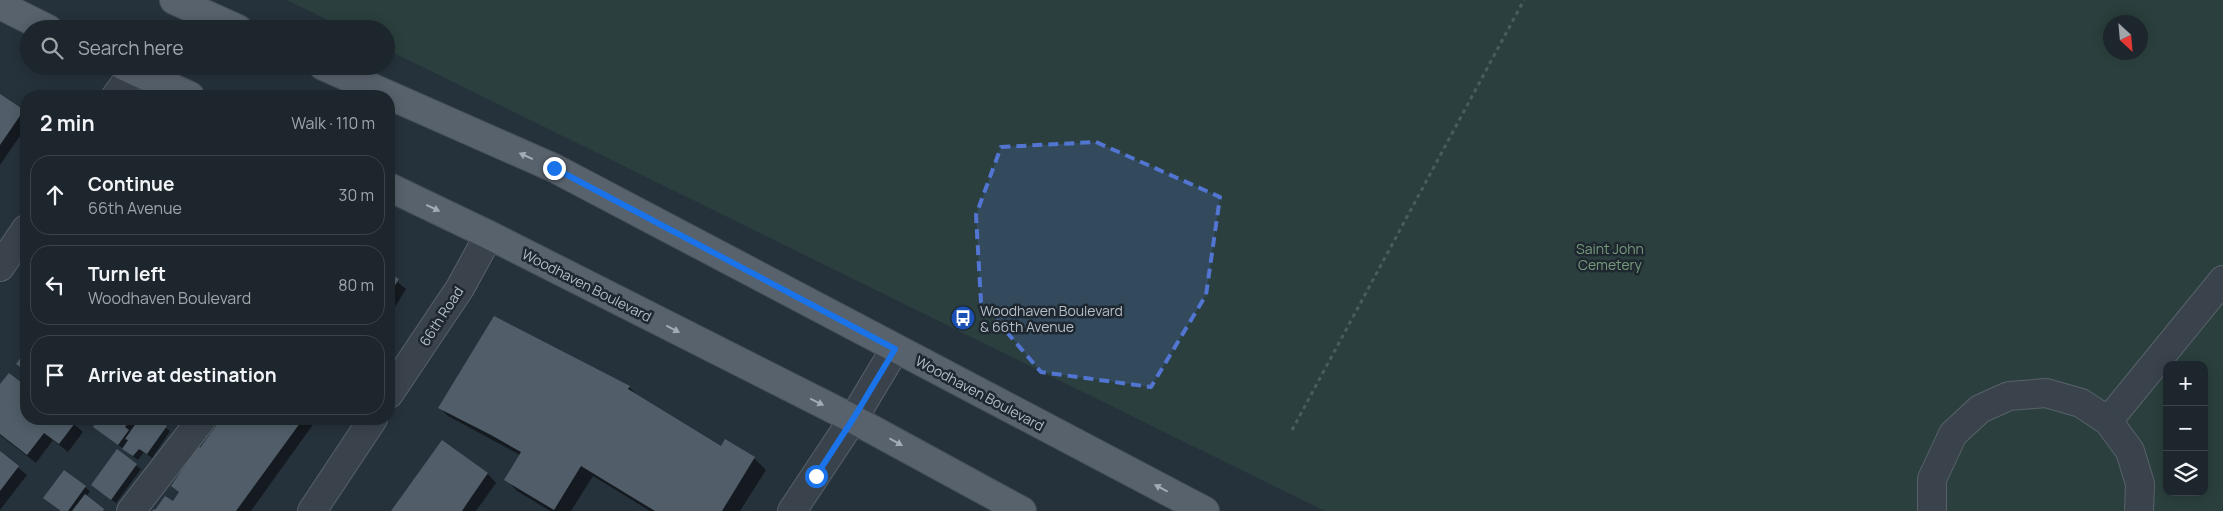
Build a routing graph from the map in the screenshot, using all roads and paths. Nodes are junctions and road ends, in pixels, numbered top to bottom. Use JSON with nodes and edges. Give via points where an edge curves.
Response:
{"nodes":[{"id":1,"x":174,"y":0,"type":"edge"},
{"id":2,"x":1524,"y":0,"type":"edge"},
{"id":3,"x":0,"y":5,"type":"edge"},
{"id":4,"x":30,"y":20,"type":"edge"},
{"id":5,"x":218,"y":20,"type":"edge"},
{"id":6,"x":126,"y":75,"type":"edge"},
{"id":7,"x":143,"y":75,"type":"edge"},
{"id":8,"x":343,"y":75,"type":"edge"},
{"id":9,"x":119,"y":90,"type":"edge"},
{"id":10,"x":176,"y":90,"type":"edge"},
{"id":11,"x":377,"y":90,"type":"edge"},
{"id":12,"x":395,"y":98,"type":"edge"},
{"id":13,"x":395,"y":190,"type":"edge"},
{"id":14,"x":489,"y":235,"type":"junction"},
{"id":15,"x":20,"y":238,"type":"edge"},
{"id":16,"x":0,"y":267,"type":"edge"},
{"id":17,"x":2223,"y":280,"type":"edge"},
{"id":18,"x":895,"y":349,"type":"junction"},
{"id":19,"x":395,"y":385,"type":"edge"},
{"id":20,"x":853,"y":419,"type":"junction"},
{"id":21,"x":2108,"y":421,"type":"junction"},
{"id":22,"x":197,"y":425,"type":"edge"},
{"id":23,"x":368,"y":425,"type":"edge"},
{"id":24,"x":1292,"y":430,"type":"dead end"},
{"id":25,"x":131,"y":511,"type":"edge"},
{"id":26,"x":312,"y":511,"type":"edge"},
{"id":27,"x":792,"y":511,"type":"edge"},
{"id":28,"x":1022,"y":511,"type":"edge"},
{"id":29,"x":1205,"y":511,"type":"edge"},
{"id":30,"x":1932,"y":511,"type":"edge"},
{"id":31,"x":2139,"y":511,"type":"edge"}],
"edges":[{"from":1,"to":5,"type":"main road"},
{"from":2,"to":24,"type":"path"},
{"from":3,"to":4,"type":"main road"},
{"from":6,"to":9,"type":"street"},
{"from":7,"to":10,"type":"main road"},
{"from":11,"to":8,"type":"main road","name":"Woodhaven Boulevard","one_way":true},
{"from":18,"to":12,"type":"main road","name":"Woodhaven Boulevard","one_way":true,"via":[[554,168]]},
{"from":13,"to":14,"type":"main road","name":"Woodhaven Boulevard","one_way":true},
{"from":14,"to":19,"type":"street","name":"66th Road","via":[[460,288]]},
{"from":14,"to":20,"type":"main road","name":"Woodhaven Boulevard","one_way":true},
{"from":15,"to":16,"type":"street"},
{"from":17,"to":21,"type":"street"},
{"from":18,"to":20,"type":"street"},
{"from":29,"to":18,"type":"main road","name":"Woodhaven Boulevard","one_way":true},
{"from":20,"to":27,"type":"street"},
{"from":20,"to":28,"type":"main road","name":"Woodhaven Boulevard","one_way":true},
{"from":21,"to":30,"type":"street","via":[[2081,403],[2046,393],[2009,396],[1980,409],[1953,434],[1932,479]]},
{"from":21,"to":31,"type":"street","via":[[2130,451],[2140,484]]},
{"from":22,"to":25,"type":"street"},
{"from":23,"to":26,"type":"street"}]}
